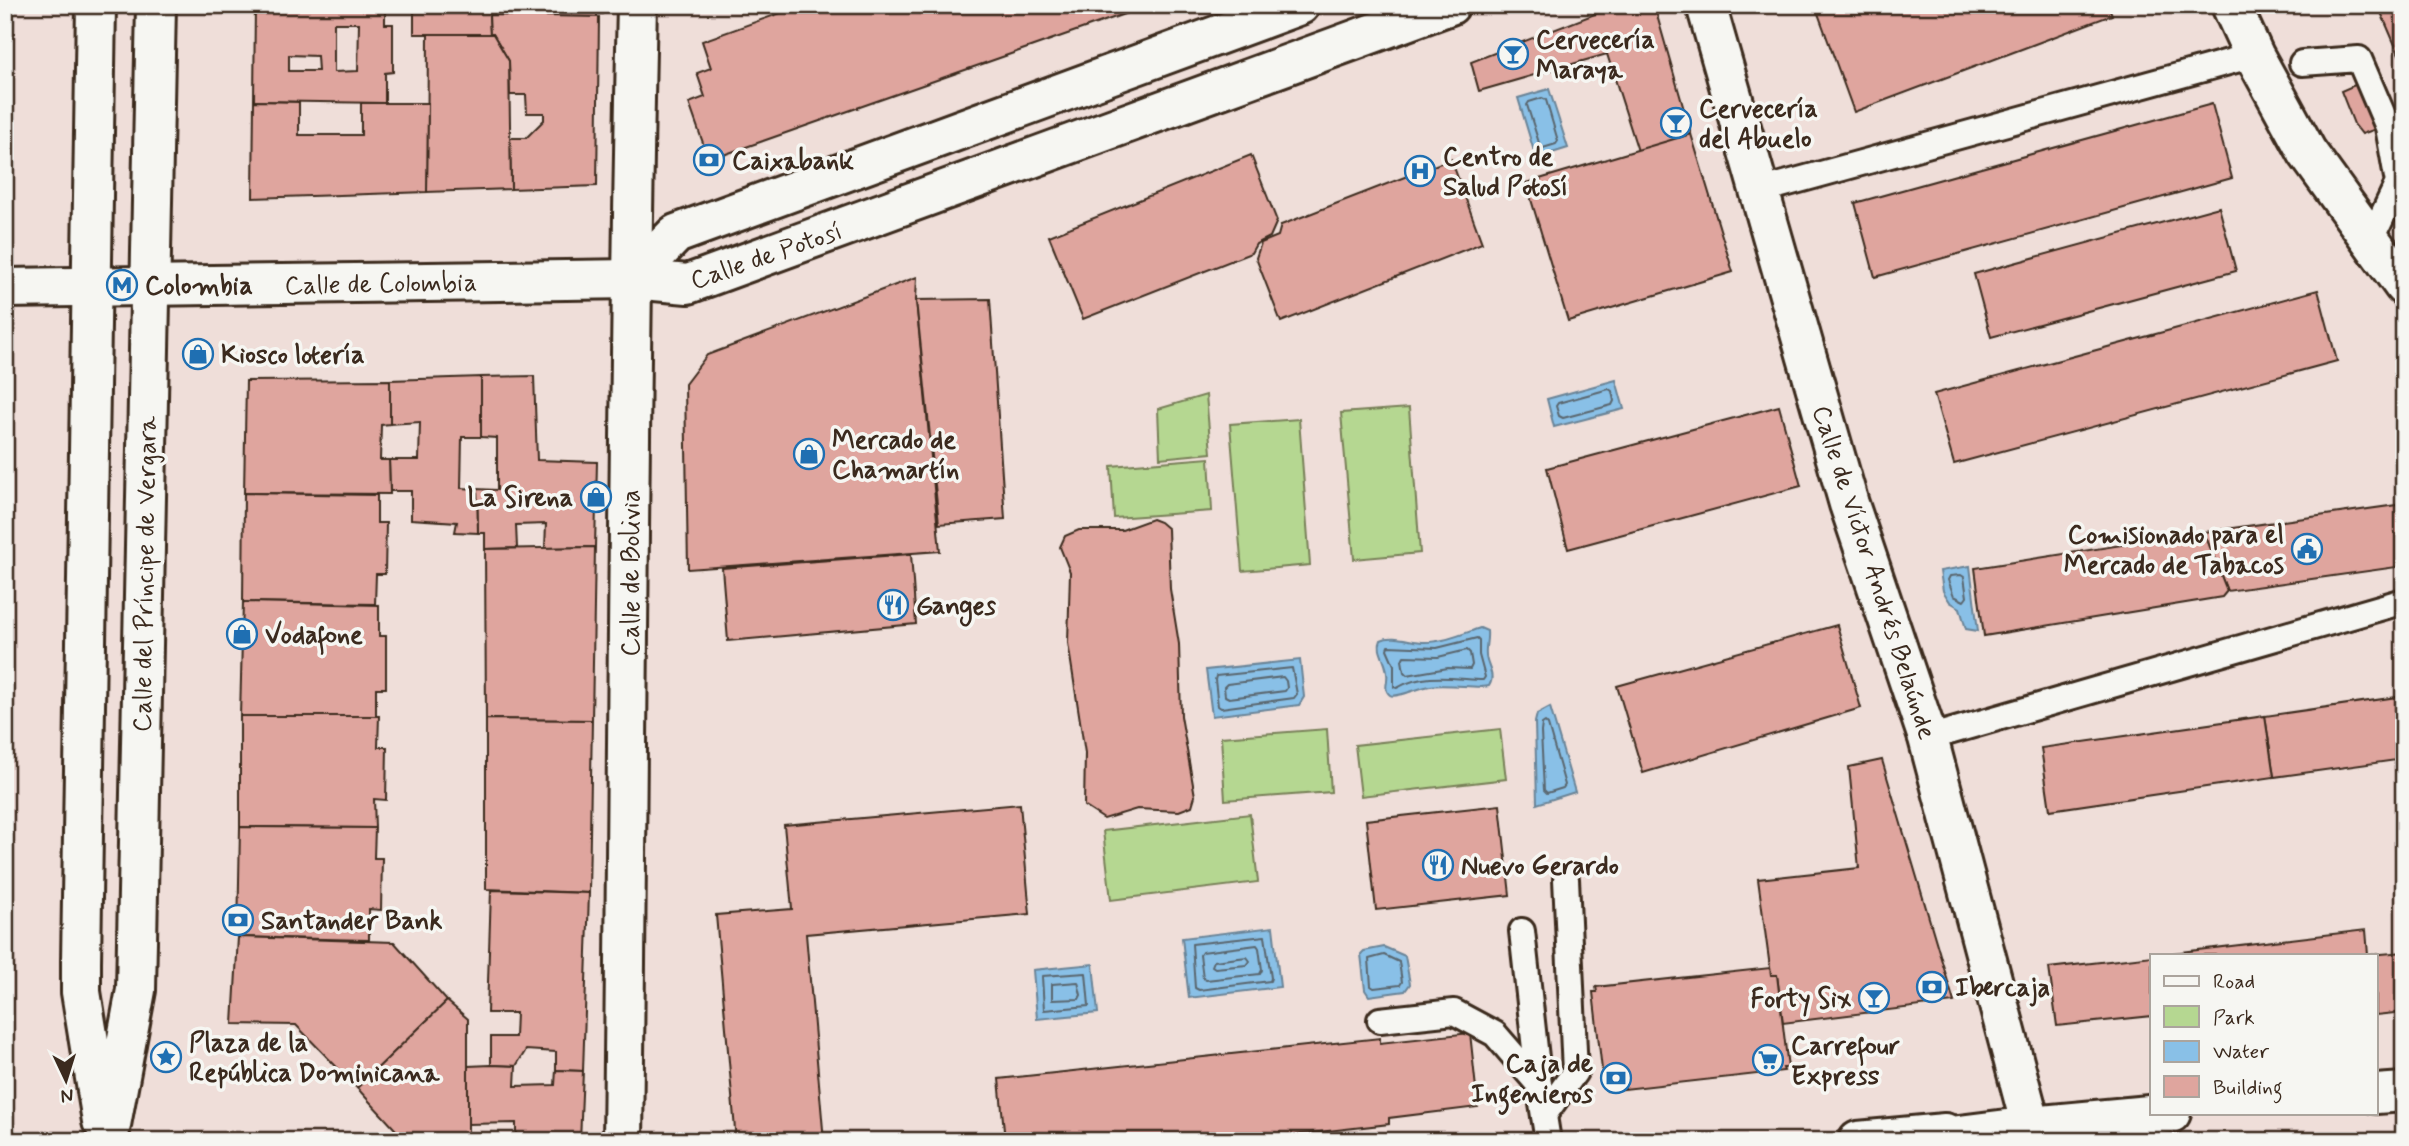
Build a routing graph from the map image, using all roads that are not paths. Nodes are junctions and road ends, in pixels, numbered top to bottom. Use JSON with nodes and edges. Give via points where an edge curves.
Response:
{"nodes":[{"id":1,"x":96,"y":5,"type":"edge"},
{"id":2,"x":156,"y":5,"type":"edge"},
{"id":3,"x":637,"y":5,"type":"edge"},
{"id":4,"x":1300,"y":5,"type":"edge"},
{"id":5,"x":1450,"y":5,"type":"edge"},
{"id":6,"x":1706,"y":5,"type":"edge"},
{"id":7,"x":2231,"y":5,"type":"edge"},
{"id":8,"x":2254,"y":55,"type":"junction"},
{"id":9,"x":2302,"y":63,"type":"dead end"},
{"id":10,"x":985,"y":121,"type":"junction"},
{"id":11,"x":990,"y":175,"type":"junction"},
{"id":12,"x":1759,"y":191,"type":"junction"},
{"id":13,"x":2371,"y":240,"type":"junction"},
{"id":14,"x":632,"y":279,"type":"junction"},
{"id":15,"x":151,"y":286,"type":"junction"},
{"id":16,"x":2404,"y":286,"type":"edge"},
{"id":17,"x":92,"y":287,"type":"junction"},
{"id":18,"x":5,"y":288,"type":"edge"},
{"id":19,"x":2404,"y":601,"type":"edge"},
{"id":20,"x":1928,"y":738,"type":"junction"},
{"id":21,"x":1566,"y":879,"type":"dead end"},
{"id":22,"x":1522,"y":931,"type":"dead end"},
{"id":23,"x":1380,"y":1020,"type":"dead end"},
{"id":24,"x":1539,"y":1085,"type":"junction"},
{"id":25,"x":2404,"y":1092,"type":"edge"},
{"id":26,"x":2378,"y":1094,"type":"edge"},
{"id":27,"x":2164,"y":1114,"type":"edge"},
{"id":28,"x":1544,"y":1115,"type":"junction"},
{"id":29,"x":2034,"y":1133,"type":"edge"},
{"id":30,"x":107,"y":1141,"type":"edge"},
{"id":31,"x":623,"y":1141,"type":"edge"},
{"id":32,"x":1548,"y":1141,"type":"edge"},
{"id":33,"x":1858,"y":1141,"type":"edge"},
{"id":34,"x":1911,"y":1141,"type":"edge"}],
"edges":[{"from":1,"to":17,"type":"street","name":"Calle del Príncipe de Vergara"},
{"from":2,"to":15,"type":"street","name":"Calle del Príncipe de Vergara"},
{"from":3,"to":14,"type":"street","name":"Calle de Bolivia"},
{"from":4,"to":10,"type":"street","name":"Calle de Potosí"},
{"from":5,"to":11,"type":"street","name":"Calle de Potosí"},
{"from":6,"to":12,"type":"street","name":"Calle de Víctor Andrés Belaúnde"},
{"from":7,"to":8,"type":"street"},
{"from":8,"to":12,"type":"lane"},
{"from":8,"to":13,"type":"street","via":[[2307,152]]},
{"from":9,"to":13,"type":"lane","via":[[2359,59],[2388,127],[2399,183]]},
{"from":10,"to":11,"type":"street"},
{"from":10,"to":14,"type":"street","name":"Calle de Potosí","via":[[676,234]]},
{"from":11,"to":14,"type":"street","name":"Calle de Potosí","via":[[688,284]]},
{"from":12,"to":20,"type":"street","name":"Calle de Víctor Andrés Belaúnde","via":[[1849,504]]},
{"from":13,"to":16,"type":"street"},
{"from":14,"to":15,"type":"street","name":"Calle de Colombia"},
{"from":14,"to":31,"type":"street","name":"Calle de Bolivia"},
{"from":15,"to":17,"type":"street","name":"Calle de Colombia"},
{"from":15,"to":30,"type":"street","name":"Calle del Príncipe de Vergara","via":[[136,990]]},
{"from":17,"to":18,"type":"street","name":"Calle de Colombia"},
{"from":17,"to":30,"type":"street","name":"Calle del Príncipe de Vergara","via":[[81,962],[84,1015]]},
{"from":19,"to":20,"type":"lane"},
{"from":20,"to":29,"type":"street","name":"Calle de Víctor Andrés Belaúnde"},
{"from":21,"to":28,"type":"lane","via":[[1575,1072]]},
{"from":22,"to":24,"type":"lane"},
{"from":23,"to":24,"type":"lane","via":[[1454,1012],[1495,1034]]},
{"from":24,"to":28,"type":"lane"},
{"from":25,"to":26,"type":"street"},
{"from":27,"to":29,"type":"street"},
{"from":28,"to":32,"type":"lane"},
{"from":29,"to":33,"type":"street"},
{"from":29,"to":34,"type":"street"}]}
